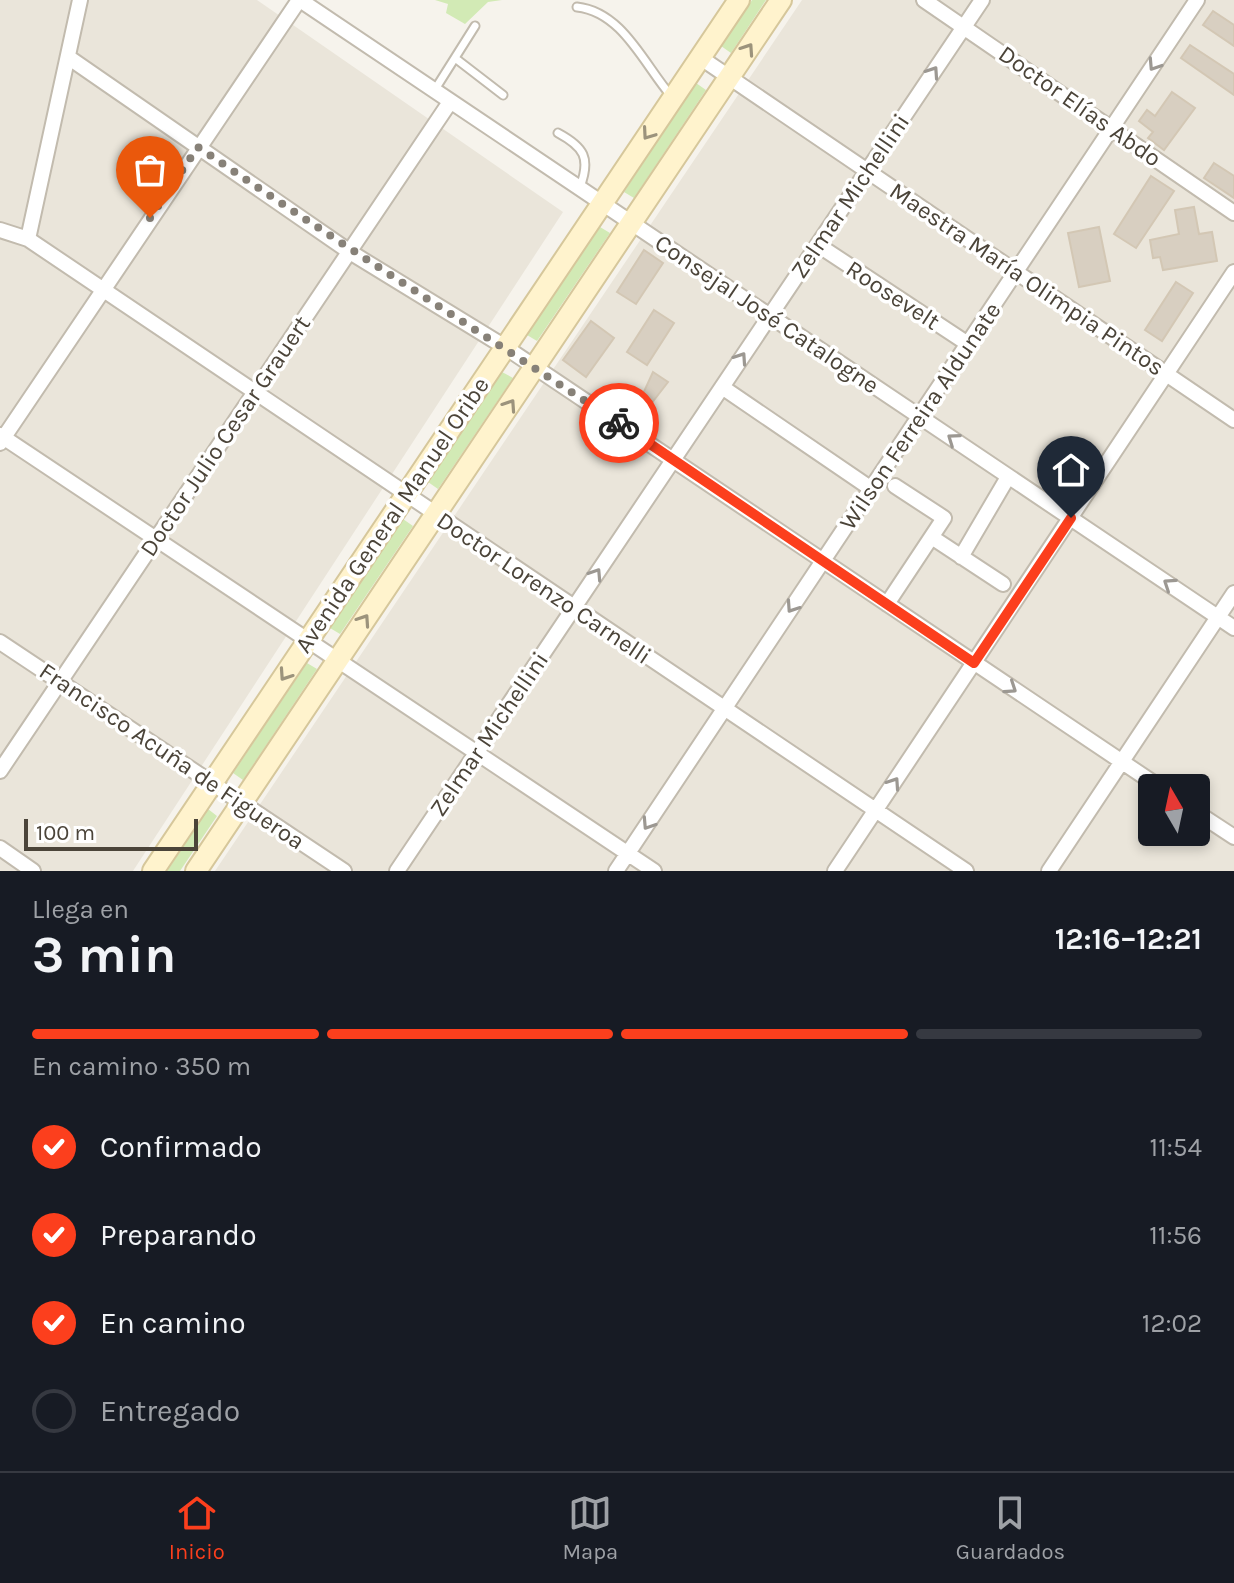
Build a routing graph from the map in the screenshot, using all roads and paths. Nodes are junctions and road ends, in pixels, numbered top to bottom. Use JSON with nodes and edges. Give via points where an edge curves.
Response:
{"nodes":[{"id":1,"x":80,"y":0,"type":"edge"},
{"id":2,"x":299,"y":0,"type":"edge"},
{"id":3,"x":739,"y":0,"type":"edge"},
{"id":4,"x":781,"y":0,"type":"edge"},
{"id":5,"x":924,"y":0,"type":"edge"},
{"id":6,"x":982,"y":0,"type":"edge"},
{"id":7,"x":1197,"y":0,"type":"edge"},
{"id":8,"x":577,"y":7,"type":"dead end"},
{"id":9,"x":475,"y":26,"type":"dead end"},
{"id":10,"x":964,"y":26,"type":"junction"},
{"id":11,"x":68,"y":57,"type":"junction"},
{"id":12,"x":455,"y":58,"type":"junction"},
{"id":13,"x":701,"y":58,"type":"junction"},
{"id":14,"x":729,"y":77,"type":"junction"},
{"id":15,"x":434,"y":91,"type":"junction"},
{"id":16,"x":503,"y":95,"type":"dead end"},
{"id":17,"x":673,"y":98,"type":"junction"},
{"id":18,"x":450,"y":102,"type":"junction"},
{"id":19,"x":1113,"y":128,"type":"junction"},
{"id":20,"x":558,"y":133,"type":"dead end"},
{"id":21,"x":198,"y":147,"type":"junction"},
{"id":22,"x":867,"y":171,"type":"junction"},
{"id":23,"x":579,"y":189,"type":"junction"},
{"id":24,"x":601,"y":204,"type":"junction"},
{"id":25,"x":1234,"y":213,"type":"edge"},
{"id":26,"x":631,"y":223,"type":"junction"},
{"id":27,"x":0,"y":230,"type":"edge"},
{"id":28,"x":28,"y":239,"type":"junction"},
{"id":29,"x":818,"y":245,"type":"junction"},
{"id":30,"x":350,"y":252,"type":"junction"},
{"id":31,"x":1017,"y":271,"type":"junction"},
{"id":32,"x":1234,"y":272,"type":"edge"},
{"id":33,"x":103,"y":289,"type":"junction"},
{"id":34,"x":770,"y":315,"type":"junction"},
{"id":35,"x":968,"y":344,"type":"junction"},
{"id":36,"x":505,"y":347,"type":"junction"},
{"id":37,"x":535,"y":368,"type":"junction"},
{"id":38,"x":1166,"y":373,"type":"junction"},
{"id":39,"x":722,"y":387,"type":"junction"},
{"id":40,"x":254,"y":393,"type":"junction"},
{"id":41,"x":920,"y":416,"type":"junction"},
{"id":42,"x":1234,"y":420,"type":"edge"},
{"id":43,"x":1,"y":438,"type":"edge"},
{"id":44,"x":673,"y":458,"type":"junction"},
{"id":45,"x":1008,"y":477,"type":"junction"},
{"id":46,"x":895,"y":486,"type":"dead end"},
{"id":47,"x":870,"y":488,"type":"junction"},
{"id":48,"x":405,"y":495,"type":"junction"},
{"id":49,"x":436,"y":514,"type":"junction"},
{"id":50,"x":1071,"y":518,"type":"junction"},
{"id":51,"x":933,"y":538,"type":"junction"},
{"id":52,"x":155,"y":539,"type":"junction"},
{"id":53,"x":961,"y":557,"type":"junction"},
{"id":54,"x":823,"y":562,"type":"junction"},
{"id":55,"x":1003,"y":584,"type":"dead end"},
{"id":56,"x":1234,"y":593,"type":"edge"},
{"id":57,"x":887,"y":604,"type":"junction"},
{"id":58,"x":574,"y":608,"type":"junction"},
{"id":59,"x":1218,"y":617,"type":"junction"},
{"id":60,"x":1234,"y":628,"type":"edge"},
{"id":61,"x":309,"y":639,"type":"junction"},
{"id":62,"x":0,"y":642,"type":"edge"},
{"id":63,"x":338,"y":659,"type":"junction"},
{"id":64,"x":974,"y":663,"type":"junction"},
{"id":65,"x":60,"y":681,"type":"junction"},
{"id":66,"x":723,"y":709,"type":"junction"},
{"id":67,"x":477,"y":752,"type":"junction"},
{"id":68,"x":1122,"y":762,"type":"junction"},
{"id":69,"x":0,"y":771,"type":"edge"},
{"id":70,"x":1140,"y":774,"type":"edge"},
{"id":71,"x":213,"y":783,"type":"junction"},
{"id":72,"x":242,"y":802,"type":"junction"},
{"id":73,"x":876,"y":810,"type":"junction"},
{"id":74,"x":1210,"y":821,"type":"edge"},
{"id":75,"x":1234,"y":837,"type":"edge"},
{"id":76,"x":0,"y":848,"type":"edge"},
{"id":77,"x":628,"y":854,"type":"junction"},
{"id":78,"x":33,"y":871,"type":"edge"},
{"id":79,"x":153,"y":871,"type":"edge"},
{"id":80,"x":196,"y":871,"type":"edge"},
{"id":81,"x":344,"y":871,"type":"edge"},
{"id":82,"x":397,"y":871,"type":"edge"},
{"id":83,"x":616,"y":871,"type":"edge"},
{"id":84,"x":654,"y":871,"type":"edge"},
{"id":85,"x":835,"y":871,"type":"edge"},
{"id":86,"x":966,"y":871,"type":"edge"},
{"id":87,"x":1049,"y":871,"type":"edge"}],
"edges":[{"from":1,"to":11,"type":"street"},
{"from":2,"to":15,"type":"street","name":"Consejal José Catalogne"},
{"from":2,"to":21,"type":"street"},
{"from":3,"to":13,"type":"main road","name":"Avenida General Manuel Oribe"},
{"from":14,"to":4,"type":"main road","name":"Avenida General Manuel Oribe","one_way":true},
{"from":5,"to":10,"type":"street","name":"Doctor Elías Abdo"},
{"from":6,"to":10,"type":"street","name":"Zelmar Michellini"},
{"from":7,"to":19,"type":"street","name":"Wilson Ferreira Aldunate","one_way":true},
{"from":8,"to":17,"type":"lane","via":[[593,9],[614,24]]},
{"from":9,"to":12,"type":"lane"},
{"from":10,"to":19,"type":"street","name":"Doctor Elías Abdo"},
{"from":22,"to":10,"type":"street","name":"Zelmar Michellini","one_way":true},
{"from":11,"to":21,"type":"street"},
{"from":11,"to":28,"type":"street"},
{"from":12,"to":15,"type":"lane"},
{"from":12,"to":16,"type":"lane"},
{"from":13,"to":14,"type":"street","name":"Maestra María Olimpia Pintos"},
{"from":13,"to":17,"type":"main road","name":"Avenida General Manuel Oribe"},
{"from":14,"to":22,"type":"street","name":"Maestra María Olimpia Pintos"},
{"from":14,"to":26,"type":"main road","name":"Avenida General Manuel Oribe"},
{"from":15,"to":18,"type":"street","name":"Consejal José Catalogne"},
{"from":17,"to":24,"type":"main road","name":"Avenida General Manuel Oribe","one_way":true},
{"from":18,"to":23,"type":"street","name":"Consejal José Catalogne"},
{"from":18,"to":30,"type":"street","name":"Doctor Julio Cesar Grauert"},
{"from":19,"to":25,"type":"street","name":"Doctor Elías Abdo"},
{"from":19,"to":31,"type":"street","name":"Wilson Ferreira Aldunate"},
{"from":20,"to":23,"type":"lane","via":[[578,143],[585,154],[587,169]]},
{"from":21,"to":30,"type":"street"},
{"from":21,"to":33,"type":"street"},
{"from":22,"to":29,"type":"street","name":"Zelmar Michellini"},
{"from":22,"to":31,"type":"street","name":"Maestra María Olimpia Pintos"},
{"from":23,"to":24,"type":"street","name":"Consejal José Catalogne"},
{"from":24,"to":26,"type":"street","name":"Consejal José Catalogne"},
{"from":24,"to":36,"type":"main road","name":"Avenida General Manuel Oribe"},
{"from":26,"to":34,"type":"street","name":"Consejal José Catalogne"},
{"from":26,"to":37,"type":"main road","name":"Avenida General Manuel Oribe"},
{"from":27,"to":28,"type":"street","name":"Doctor Lorenzo Carnelli"},
{"from":28,"to":33,"type":"street","name":"Doctor Lorenzo Carnelli"},
{"from":29,"to":34,"type":"street","name":"Zelmar Michellini"},
{"from":29,"to":35,"type":"street","name":"Roosevelt"},
{"from":30,"to":36,"type":"street"},
{"from":30,"to":40,"type":"street","name":"Doctor Julio Cesar Grauert"},
{"from":31,"to":35,"type":"street","name":"Wilson Ferreira Aldunate"},
{"from":31,"to":38,"type":"street","name":"Maestra María Olimpia Pintos"},
{"from":32,"to":38,"type":"street"},
{"from":33,"to":40,"type":"street","name":"Doctor Lorenzo Carnelli"},
{"from":33,"to":43,"type":"street"},
{"from":39,"to":34,"type":"street","name":"Zelmar Michellini","one_way":true},
{"from":34,"to":41,"type":"street","name":"Consejal José Catalogne"},
{"from":35,"to":41,"type":"street","name":"Wilson Ferreira Aldunate"},
{"from":36,"to":37,"type":"street"},
{"from":36,"to":48,"type":"main road","name":"Avenida General Manuel Oribe"},
{"from":37,"to":44,"type":"street"},
{"from":49,"to":37,"type":"main road","name":"Avenida General Manuel Oribe","one_way":true},
{"from":38,"to":42,"type":"street","name":"Maestra María Olimpia Pintos"},
{"from":38,"to":50,"type":"street"},
{"from":39,"to":44,"type":"street","name":"Zelmar Michellini"},
{"from":39,"to":47,"type":"street"},
{"from":40,"to":48,"type":"street","name":"Doctor Lorenzo Carnelli"},
{"from":40,"to":52,"type":"street","name":"Doctor Julio Cesar Grauert"},
{"from":45,"to":41,"type":"street","name":"Consejal José Catalogne","one_way":true},
{"from":41,"to":47,"type":"street","name":"Wilson Ferreira Aldunate"},
{"from":43,"to":52,"type":"street"},
{"from":44,"to":54,"type":"street"},
{"from":58,"to":44,"type":"street","name":"Zelmar Michellini","one_way":true},
{"from":45,"to":50,"type":"street","name":"Consejal José Catalogne"},
{"from":45,"to":53,"type":"street"},
{"from":46,"to":51,"type":"street","via":[[944,518]]},
{"from":47,"to":54,"type":"street","name":"Wilson Ferreira Aldunate"},
{"from":48,"to":49,"type":"street","name":"Doctor Lorenzo Carnelli"},
{"from":48,"to":61,"type":"main road","name":"Avenida General Manuel Oribe"},
{"from":49,"to":58,"type":"street","name":"Doctor Lorenzo Carnelli"},
{"from":63,"to":49,"type":"main road","name":"Avenida General Manuel Oribe","one_way":true},
{"from":59,"to":50,"type":"street","name":"Consejal José Catalogne","one_way":true},
{"from":50,"to":64,"type":"street"},
{"from":51,"to":53,"type":"street"},
{"from":51,"to":57,"type":"street"},
{"from":52,"to":61,"type":"street"},
{"from":52,"to":65,"type":"street","name":"Doctor Julio Cesar Grauert"},
{"from":53,"to":55,"type":"street"},
{"from":54,"to":57,"type":"street"},
{"from":54,"to":66,"type":"street","name":"Wilson Ferreira Aldunate","one_way":true},
{"from":56,"to":59,"type":"street"},
{"from":57,"to":64,"type":"street"},
{"from":58,"to":66,"type":"street","name":"Doctor Lorenzo Carnelli"},
{"from":58,"to":67,"type":"street","name":"Zelmar Michellini"},
{"from":59,"to":60,"type":"street","name":"Consejal José Catalogne"},
{"from":59,"to":68,"type":"street"},
{"from":61,"to":63,"type":"street"},
{"from":61,"to":71,"type":"main road","name":"Avenida General Manuel Oribe","one_way":true},
{"from":62,"to":65,"type":"street","name":"Francisco Acuña de Figueroa"},
{"from":63,"to":67,"type":"street"},
{"from":63,"to":72,"type":"main road","name":"Avenida General Manuel Oribe"},
{"from":64,"to":68,"type":"street","one_way":true},
{"from":73,"to":64,"type":"street","one_way":true},
{"from":65,"to":69,"type":"street","name":"Doctor Julio Cesar Grauert"},
{"from":65,"to":71,"type":"street","name":"Francisco Acuña de Figueroa"},
{"from":66,"to":73,"type":"street","name":"Doctor Lorenzo Carnelli"},
{"from":66,"to":77,"type":"street","name":"Wilson Ferreira Aldunate","one_way":true},
{"from":67,"to":77,"type":"street"},
{"from":67,"to":82,"type":"street","name":"Zelmar Michellini"},
{"from":68,"to":70,"type":"street"},
{"from":68,"to":87,"type":"street"},
{"from":71,"to":72,"type":"street","name":"Francisco Acuña de Figueroa"},
{"from":71,"to":79,"type":"main road","name":"Avenida General Manuel Oribe"},
{"from":72,"to":80,"type":"main road","name":"Avenida General Manuel Oribe"},
{"from":72,"to":81,"type":"street","name":"Francisco Acuña de Figueroa"},
{"from":73,"to":85,"type":"street"},
{"from":73,"to":86,"type":"street","name":"Doctor Lorenzo Carnelli"},
{"from":74,"to":75,"type":"street"},
{"from":76,"to":78,"type":"street"},
{"from":77,"to":83,"type":"street","name":"Wilson Ferreira Aldunate"},
{"from":77,"to":84,"type":"street"}]}
